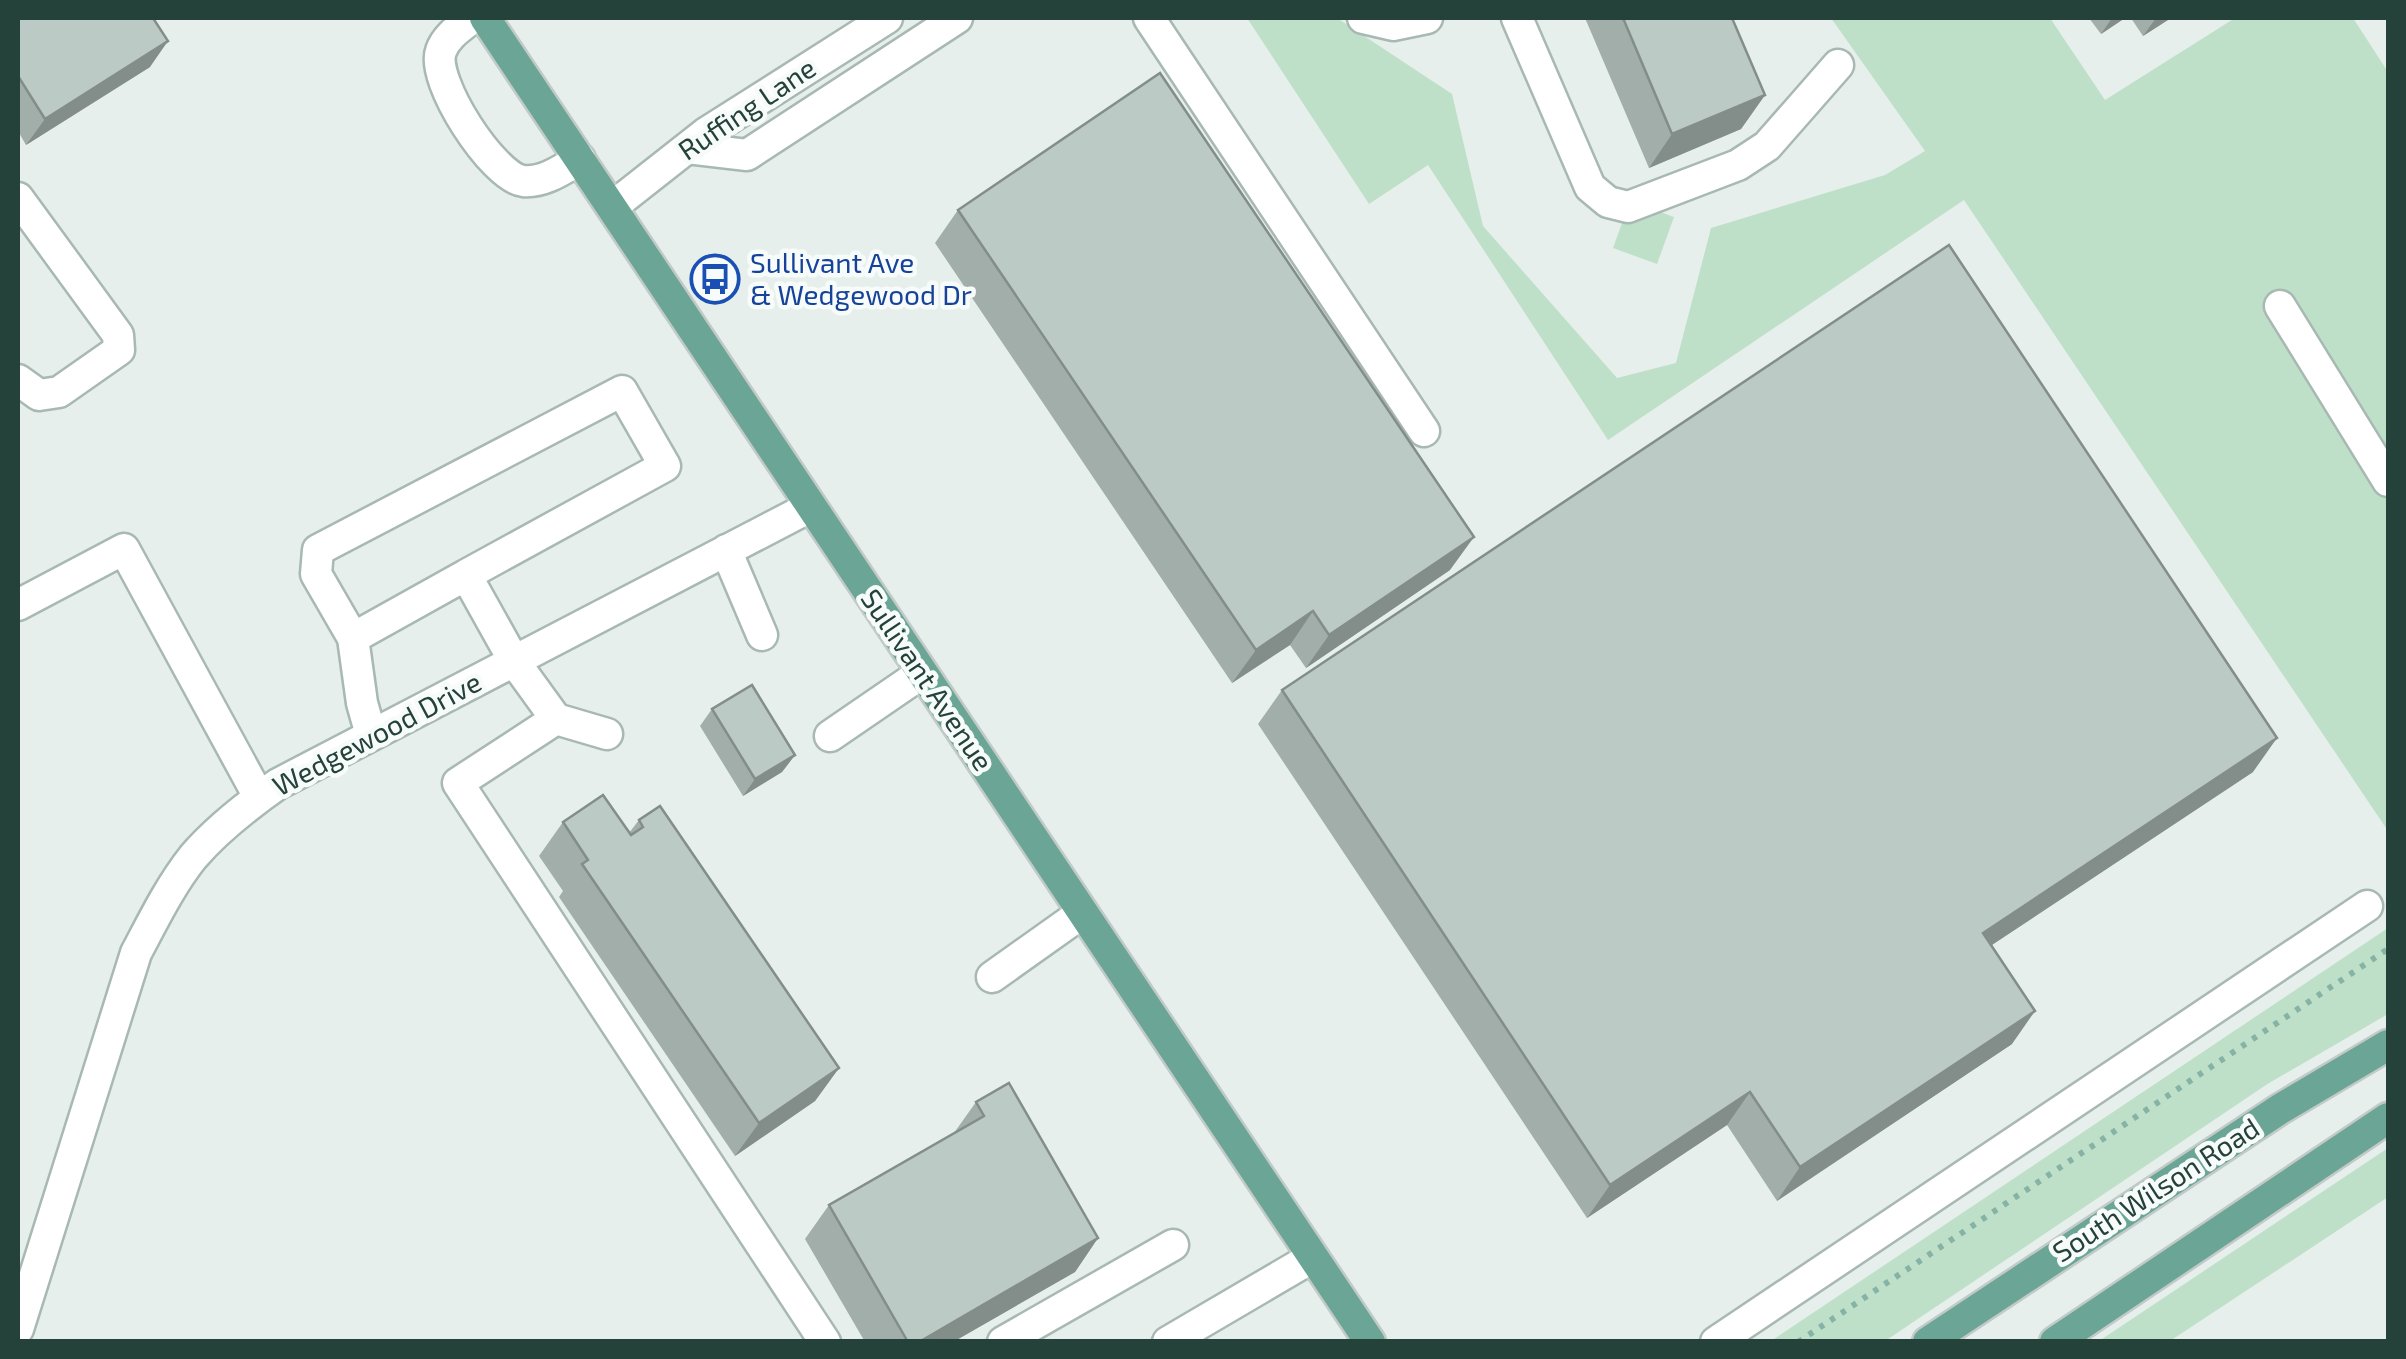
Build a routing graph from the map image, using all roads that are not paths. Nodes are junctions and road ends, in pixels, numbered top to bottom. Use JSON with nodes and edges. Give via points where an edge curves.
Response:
{"nodes":[{"id":1,"x":472,"y":18,"type":"edge"},
{"id":2,"x":485,"y":18,"type":"edge"},
{"id":3,"x":887,"y":18,"type":"edge"},
{"id":4,"x":958,"y":18,"type":"edge"},
{"id":5,"x":1149,"y":18,"type":"edge"},
{"id":6,"x":1363,"y":18,"type":"edge"},
{"id":7,"x":1427,"y":18,"type":"edge"},
{"id":8,"x":1517,"y":18,"type":"edge"},
{"id":9,"x":1838,"y":65,"type":"dead end"},
{"id":10,"x":687,"y":148,"type":"junction"},
{"id":11,"x":580,"y":159,"type":"junction"},
{"id":12,"x":18,"y":198,"type":"edge"},
{"id":13,"x":612,"y":207,"type":"junction"},
{"id":14,"x":2280,"y":306,"type":"dead end"},
{"id":15,"x":18,"y":380,"type":"edge"},
{"id":16,"x":1424,"y":431,"type":"dead end"},
{"id":17,"x":2388,"y":481,"type":"edge"},
{"id":18,"x":810,"y":507,"type":"junction"},
{"id":19,"x":726,"y":550,"type":"junction"},
{"id":20,"x":466,"y":575,"type":"junction"},
{"id":21,"x":18,"y":606,"type":"edge"},
{"id":22,"x":762,"y":635,"type":"dead end"},
{"id":23,"x":353,"y":638,"type":"junction"},
{"id":24,"x":514,"y":661,"type":"junction"},
{"id":25,"x":922,"y":673,"type":"junction"},
{"id":26,"x":556,"y":718,"type":"junction"},
{"id":27,"x":607,"y":734,"type":"dead end"},
{"id":28,"x":370,"y":736,"type":"junction"},
{"id":29,"x":830,"y":736,"type":"dead end"},
{"id":30,"x":260,"y":797,"type":"junction"},
{"id":31,"x":2367,"y":906,"type":"dead end"},
{"id":32,"x":1082,"y":912,"type":"junction"},
{"id":33,"x":992,"y":977,"type":"dead end"},
{"id":34,"x":2388,"y":1046,"type":"edge"},
{"id":35,"x":2388,"y":1118,"type":"edge"},
{"id":36,"x":1173,"y":1245,"type":"dead end"},
{"id":37,"x":1313,"y":1257,"type":"junction"},
{"id":38,"x":18,"y":1328,"type":"edge"},
{"id":39,"x":824,"y":1342,"type":"edge"},
{"id":40,"x":1003,"y":1342,"type":"edge"},
{"id":41,"x":1168,"y":1342,"type":"edge"},
{"id":42,"x":1370,"y":1342,"type":"edge"},
{"id":43,"x":1716,"y":1342,"type":"edge"},
{"id":44,"x":1928,"y":1342,"type":"edge"},
{"id":45,"x":2055,"y":1342,"type":"edge"}],
"edges":[{"from":1,"to":11,"type":"street","via":[[440,52],[440,74],[490,157],[525,181]]},
{"from":2,"to":11,"type":"main road","name":"Sullivant Avenue"},
{"from":3,"to":10,"type":"street","name":"Ruffing Lane"},
{"from":4,"to":10,"type":"street","via":[[747,155]]},
{"from":5,"to":16,"type":"street"},
{"from":6,"to":7,"type":"street","via":[[1393,25]]},
{"from":8,"to":9,"type":"street","via":[[1590,186],[1608,202],[1628,207],[1738,165],[1768,146]]},
{"from":10,"to":13,"type":"street","name":"Ruffing Lane"},
{"from":11,"to":13,"type":"main road","name":"Sullivant Avenue"},
{"from":12,"to":15,"type":"street","via":[[118,335],[119,350],[59,392],[39,396]]},
{"from":13,"to":18,"type":"main road","name":"Sullivant Avenue"},
{"from":14,"to":17,"type":"street"},
{"from":18,"to":19,"type":"street","name":"Wedgewood Drive"},
{"from":18,"to":25,"type":"main road","name":"Sullivant Avenue"},
{"from":19,"to":22,"type":"street"},
{"from":19,"to":24,"type":"street","name":"Wedgewood Drive"},
{"from":20,"to":23,"type":"street"},
{"from":20,"to":23,"type":"street","via":[[665,466],[622,390],[318,550],[316,574]]},
{"from":20,"to":24,"type":"street"},
{"from":21,"to":30,"type":"street","via":[[124,549]]},
{"from":23,"to":28,"type":"street"},
{"from":24,"to":26,"type":"street"},
{"from":24,"to":28,"type":"street","name":"Wedgewood Drive"},
{"from":25,"to":29,"type":"street"},
{"from":25,"to":32,"type":"main road","name":"Sullivant Avenue"},
{"from":26,"to":27,"type":"street"},
{"from":26,"to":39,"type":"street","via":[[458,784]]},
{"from":28,"to":30,"type":"street","name":"Wedgewood Drive"},
{"from":30,"to":38,"type":"street","name":"Wedgewood Drive","via":[[194,857],[136,953]]},
{"from":31,"to":43,"type":"street"},
{"from":32,"to":33,"type":"street"},
{"from":32,"to":37,"type":"main road","name":"Sullivant Avenue"},
{"from":34,"to":44,"type":"main road","name":"South Wilson Road","via":[[2280,1108]]},
{"from":35,"to":45,"type":"main road"},
{"from":36,"to":40,"type":"street"},
{"from":37,"to":41,"type":"street"},
{"from":37,"to":42,"type":"main road","name":"Sullivant Avenue"}]}
